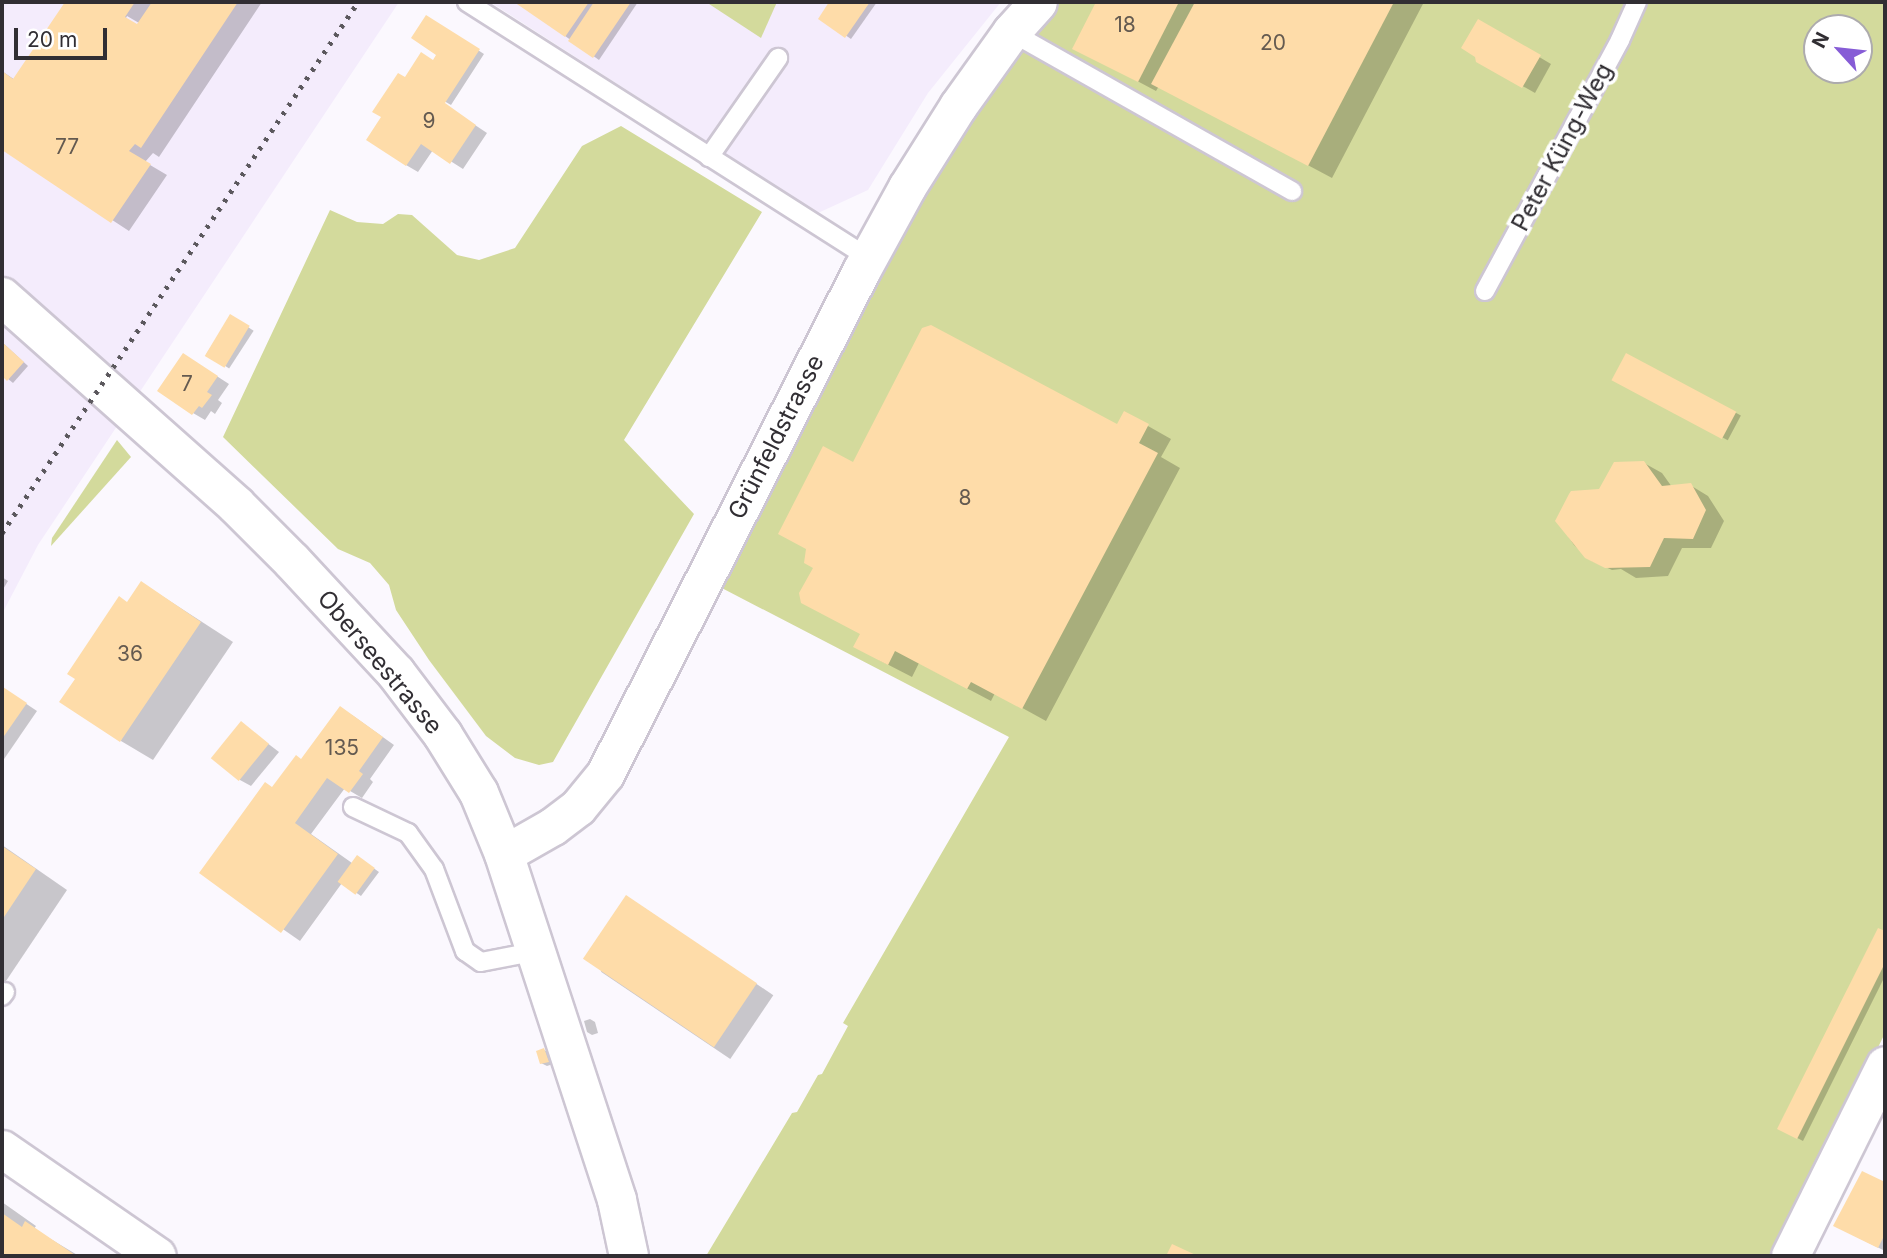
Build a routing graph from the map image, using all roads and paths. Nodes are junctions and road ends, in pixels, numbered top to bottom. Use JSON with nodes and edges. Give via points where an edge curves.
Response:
{"nodes":[{"id":1,"x":467,"y":2,"type":"edge"},
{"id":2,"x":1038,"y":2,"type":"edge"},
{"id":3,"x":1637,"y":2,"type":"edge"},
{"id":4,"x":1011,"y":32,"type":"junction"},
{"id":5,"x":778,"y":58,"type":"dead end"},
{"id":6,"x":709,"y":157,"type":"junction"},
{"id":7,"x":1293,"y":191,"type":"dead end"},
{"id":8,"x":868,"y":257,"type":"junction"},
{"id":9,"x":1485,"y":291,"type":"dead end"},
{"id":10,"x":2,"y":297,"type":"edge"},
{"id":11,"x":354,"y":807,"type":"dead end"},
{"id":12,"x":504,"y":854,"type":"junction"},
{"id":13,"x":538,"y":951,"type":"junction"},
{"id":14,"x":1885,"y":1065,"type":"edge"},
{"id":15,"x":2,"y":1149,"type":"edge"},
{"id":16,"x":156,"y":1256,"type":"edge"},
{"id":17,"x":629,"y":1256,"type":"edge"},
{"id":18,"x":1790,"y":1256,"type":"edge"}],
"edges":[{"from":1,"to":6,"type":"lane"},
{"from":2,"to":4,"type":"street","name":"Grünfeldstrasse"},
{"from":3,"to":9,"type":"lane","name":"Peter Küng-Weg"},
{"from":4,"to":7,"type":"lane"},
{"from":4,"to":8,"type":"street","name":"Grünfeldstrasse","via":[[951,118]]},
{"from":5,"to":6,"type":"lane"},
{"from":6,"to":8,"type":"lane"},
{"from":8,"to":12,"type":"street","name":"Grünfeldstrasse","via":[[605,774],[578,807]]},
{"from":10,"to":12,"type":"street","name":"Oberseestrasse","via":[[236,506],[348,618],[443,735],[479,793]]},
{"from":11,"to":13,"type":"lane","via":[[408,833],[435,869],[465,951],[481,962]]},
{"from":12,"to":13,"type":"street","name":"Oberseestrasse"},
{"from":13,"to":17,"type":"street","name":"Oberseestrasse","via":[[617,1200]]},
{"from":14,"to":18,"type":"street"},
{"from":15,"to":16,"type":"street"}]}
